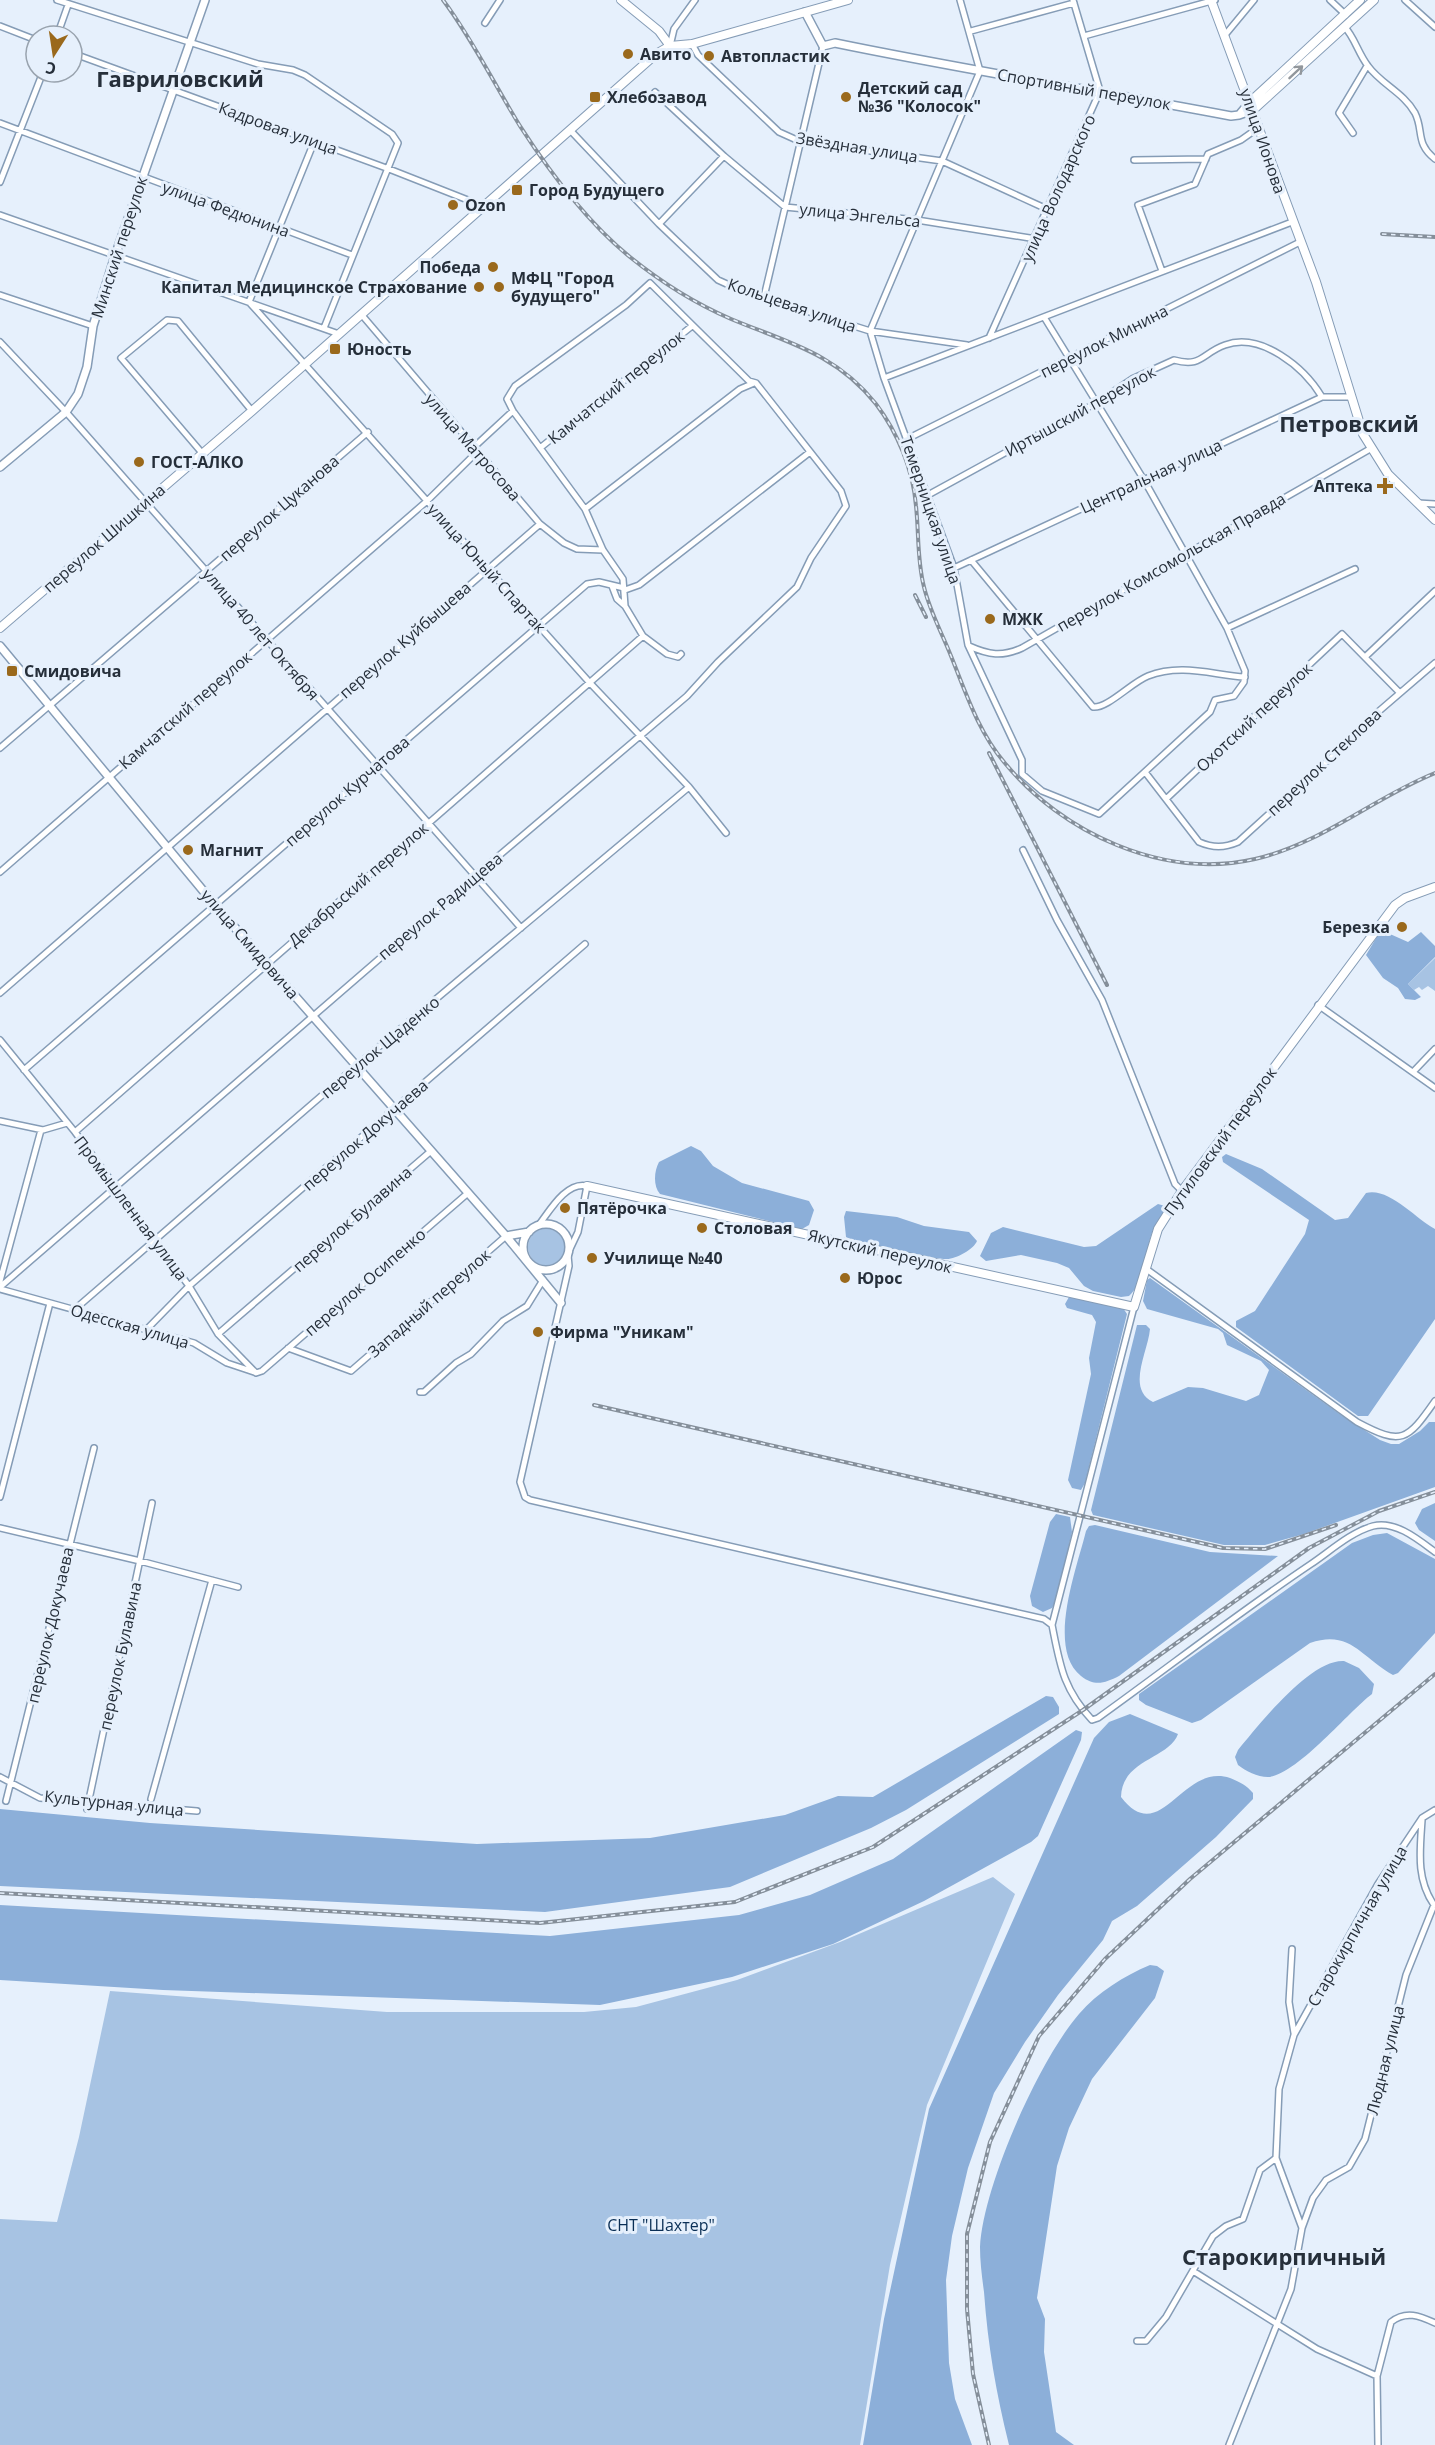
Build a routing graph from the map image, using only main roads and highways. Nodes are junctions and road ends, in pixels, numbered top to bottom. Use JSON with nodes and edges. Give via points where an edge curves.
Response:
{"nodes":[{"id":1,"x":621,"y":0,"type":"edge"},
{"id":2,"x":848,"y":0,"type":"edge"},
{"id":3,"x":1360,"y":0,"type":"edge"},
{"id":4,"x":1374,"y":0,"type":"edge"},
{"id":5,"x":838,"y":1,"type":"edge"},
{"id":6,"x":1213,"y":1,"type":"edge"},
{"id":7,"x":1345,"y":20,"type":"junction"},
{"id":8,"x":670,"y":46,"type":"junction"},
{"id":9,"x":1251,"y":106,"type":"junction"},
{"id":10,"x":1435,"y":520,"type":"edge"},
{"id":11,"x":0,"y":628,"type":"edge"},
{"id":12,"x":1435,"y":888,"type":"edge"},
{"id":13,"x":587,"y":1186,"type":"road end"},
{"id":14,"x":1134,"y":1307,"type":"joint"}],
"edges":[{"from":1,"to":8,"type":"main road","via":[[660,32]]},
{"from":2,"to":5,"type":"main road"},
{"from":3,"to":7,"type":"main road"},
{"from":4,"to":7,"type":"main road"},
{"from":5,"to":8,"type":"main road","via":[[692,44]]},
{"from":6,"to":9,"type":"main road","name":"улица Ионова"},
{"from":7,"to":9,"type":"main road"},
{"from":8,"to":11,"type":"main road","name":"переулок Шишкина","via":[[656,54]]},
{"from":9,"to":10,"type":"main road","name":"улица Ионова","via":[[1316,282],[1371,449],[1388,474]]},
{"from":12,"to":14,"type":"main road","name":"Путиловский переулок","via":[[1395,905],[1182,1191],[1158,1228]]},
{"from":13,"to":14,"type":"main road","name":"Якутский переулок"}]}
